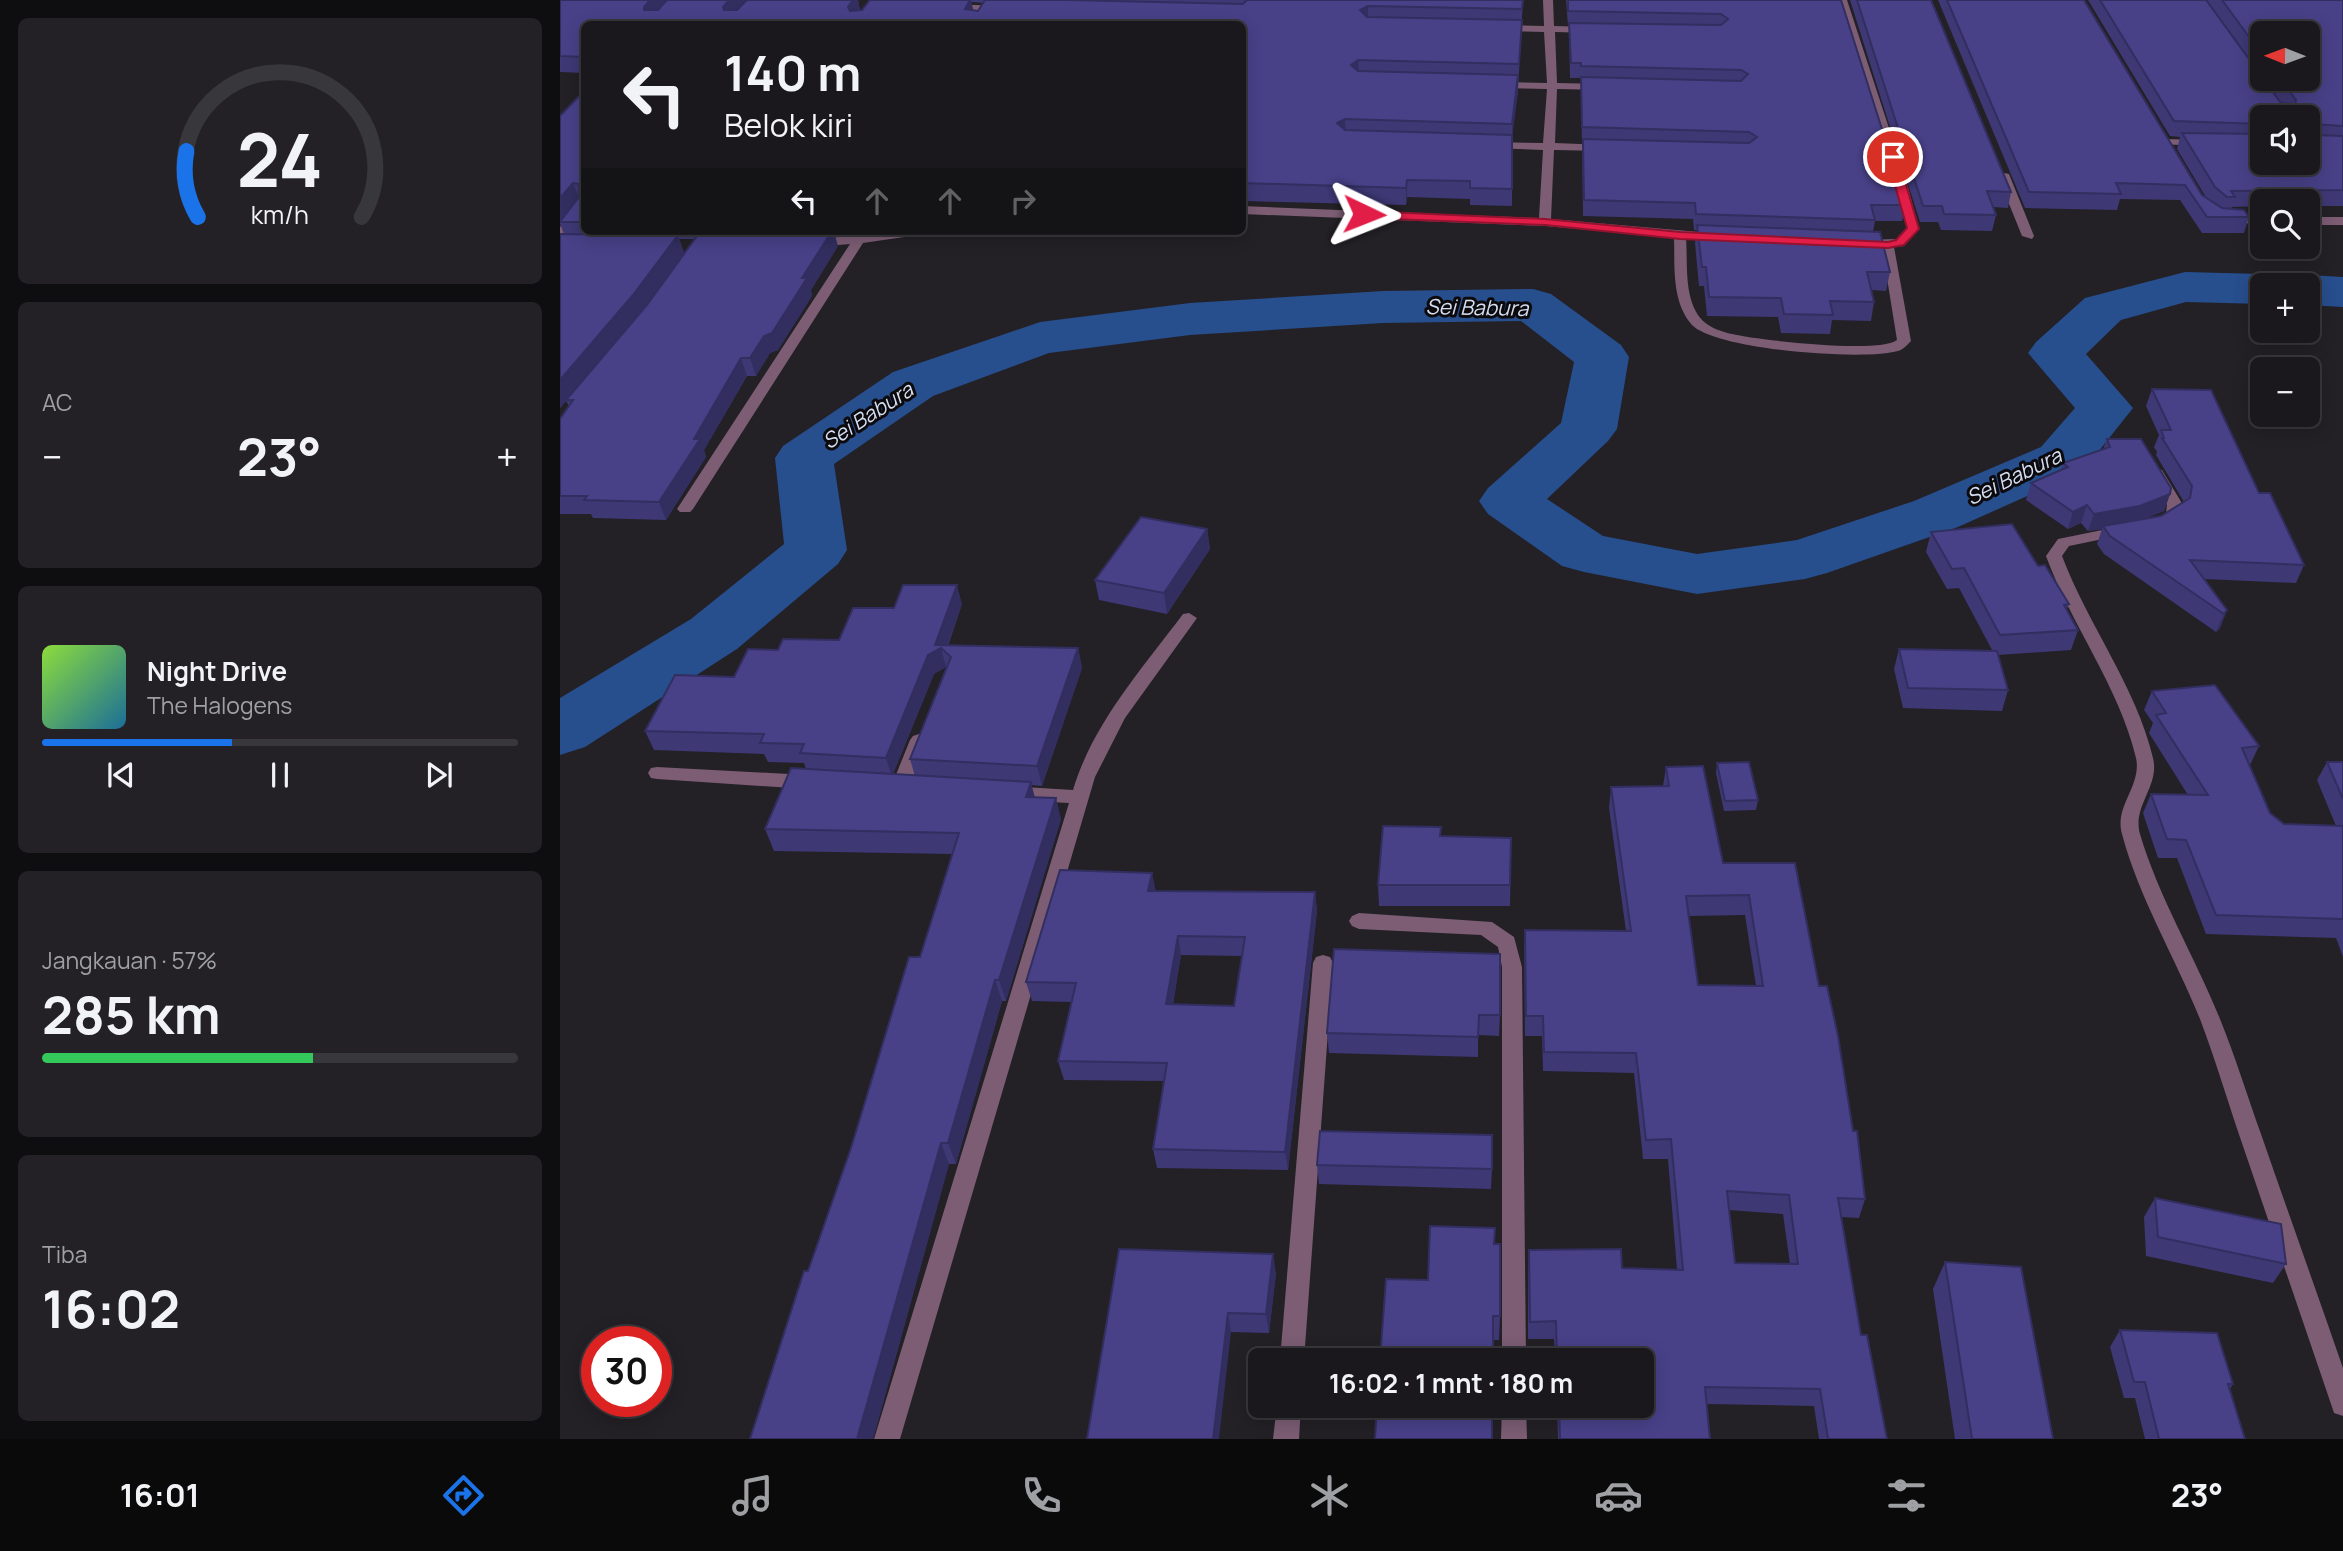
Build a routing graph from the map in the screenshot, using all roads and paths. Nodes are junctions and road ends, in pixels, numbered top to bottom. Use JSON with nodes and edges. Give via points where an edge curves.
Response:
{"nodes":[{"id":1,"x":1548,"y":0,"type":"edge"},
{"id":2,"x":1842,"y":0,"type":"edge"},
{"id":3,"x":935,"y":7,"type":"edge"},
{"id":4,"x":1013,"y":9,"type":"edge"},
{"id":5,"x":1484,"y":28,"type":"edge"},
{"id":6,"x":1550,"y":29,"type":"junction"},
{"id":7,"x":1602,"y":31,"type":"edge"},
{"id":8,"x":1483,"y":85,"type":"edge"},
{"id":9,"x":1552,"y":86,"type":"junction"},
{"id":10,"x":1619,"y":87,"type":"edge"},
{"id":11,"x":2156,"y":131,"type":"edge"},
{"id":12,"x":2213,"y":143,"type":"edge"},
{"id":13,"x":1482,"y":145,"type":"edge"},
{"id":14,"x":1550,"y":147,"type":"junction"},
{"id":15,"x":1616,"y":149,"type":"edge"},
{"id":16,"x":1997,"y":160,"type":"edge"},
{"id":17,"x":581,"y":210,"type":"edge"},
{"id":18,"x":1246,"y":210,"type":"edge"},
{"id":19,"x":2209,"y":214,"type":"edge"},
{"id":20,"x":2250,"y":220,"type":"edge"},
{"id":21,"x":2320,"y":221,"type":"edge"},
{"id":22,"x":1545,"y":222,"type":"junction"},
{"id":23,"x":2343,"y":222,"type":"edge"},
{"id":24,"x":560,"y":235,"type":"edge"},
{"id":25,"x":892,"y":235,"type":"edge"},
{"id":26,"x":1680,"y":236,"type":"junction"},
{"id":27,"x":2028,"y":236,"type":"dead end"},
{"id":28,"x":1733,"y":238,"type":"edge"},
{"id":29,"x":859,"y":240,"type":"junction"},
{"id":30,"x":806,"y":243,"type":"edge"},
{"id":31,"x":1849,"y":243,"type":"edge"},
{"id":32,"x":1888,"y":245,"type":"junction"},
{"id":33,"x":2145,"y":454,"type":"edge"},
{"id":34,"x":685,"y":509,"type":"dead end"},
{"id":35,"x":1189,"y":618,"type":"dead end"},
{"id":36,"x":925,"y":724,"type":"edge"},
{"id":37,"x":657,"y":773,"type":"dead end"},
{"id":38,"x":819,"y":782,"type":"edge"},
{"id":39,"x":900,"y":787,"type":"edge"},
{"id":40,"x":996,"y":792,"type":"edge"},
{"id":41,"x":1079,"y":797,"type":"junction"},
{"id":42,"x":1359,"y":921,"type":"dead end"},
{"id":43,"x":1323,"y":963,"type":"dead end"},
{"id":44,"x":1293,"y":1348,"type":"edge"},
{"id":45,"x":1514,"y":1348,"type":"edge"},
{"id":46,"x":2343,"y":1404,"type":"edge"},
{"id":47,"x":1288,"y":1418,"type":"edge"},
{"id":48,"x":1514,"y":1418,"type":"edge"},
{"id":49,"x":887,"y":1439,"type":"edge"},
{"id":50,"x":1286,"y":1439,"type":"edge"},
{"id":51,"x":1514,"y":1439,"type":"edge"}],
"edges":[{"from":1,"to":6,"type":"street"},
{"from":2,"to":32,"type":"street","via":[[1913,229],[1900,243]]},
{"from":3,"to":4,"type":"street","via":[[983,12]]},
{"from":5,"to":6,"type":"street"},
{"from":6,"to":7,"type":"street"},
{"from":6,"to":9,"type":"street"},
{"from":8,"to":9,"type":"street"},
{"from":9,"to":10,"type":"street"},
{"from":9,"to":14,"type":"street"},
{"from":11,"to":12,"type":"street","via":[[2166,148]]},
{"from":13,"to":14,"type":"street"},
{"from":14,"to":15,"type":"street"},
{"from":14,"to":22,"type":"street"},
{"from":16,"to":27,"type":"street"},
{"from":17,"to":24,"type":"street"},
{"from":18,"to":22,"type":"street"},
{"from":19,"to":20,"type":"street"},
{"from":21,"to":23,"type":"street"},
{"from":22,"to":26,"type":"street"},
{"from":25,"to":29,"type":"street"},
{"from":26,"to":28,"type":"street"},
{"from":26,"to":32,"type":"street","via":[[1686,311],[1701,326],[1733,339],[1852,349],[1897,347],[1904,341]]},
{"from":29,"to":30,"type":"street"},
{"from":29,"to":34,"type":"street"},
{"from":31,"to":32,"type":"street"},
{"from":33,"to":46,"type":"street","via":[[2175,505],[2173,515],[2147,528],[2064,542],[2054,556],[2068,594],[2131,717],[2146,778],[2132,809],[2130,831],[2210,1019]]},
{"from":35,"to":41,"type":"street","via":[[1111,725]]},
{"from":36,"to":39,"type":"street"},
{"from":37,"to":38,"type":"street"},
{"from":40,"to":41,"type":"street"},
{"from":41,"to":49,"type":"street"},
{"from":42,"to":45,"type":"street","via":[[1485,927],[1507,943],[1512,967]]},
{"from":43,"to":44,"type":"street"},
{"from":47,"to":50,"type":"street"},
{"from":48,"to":51,"type":"street"}]}
